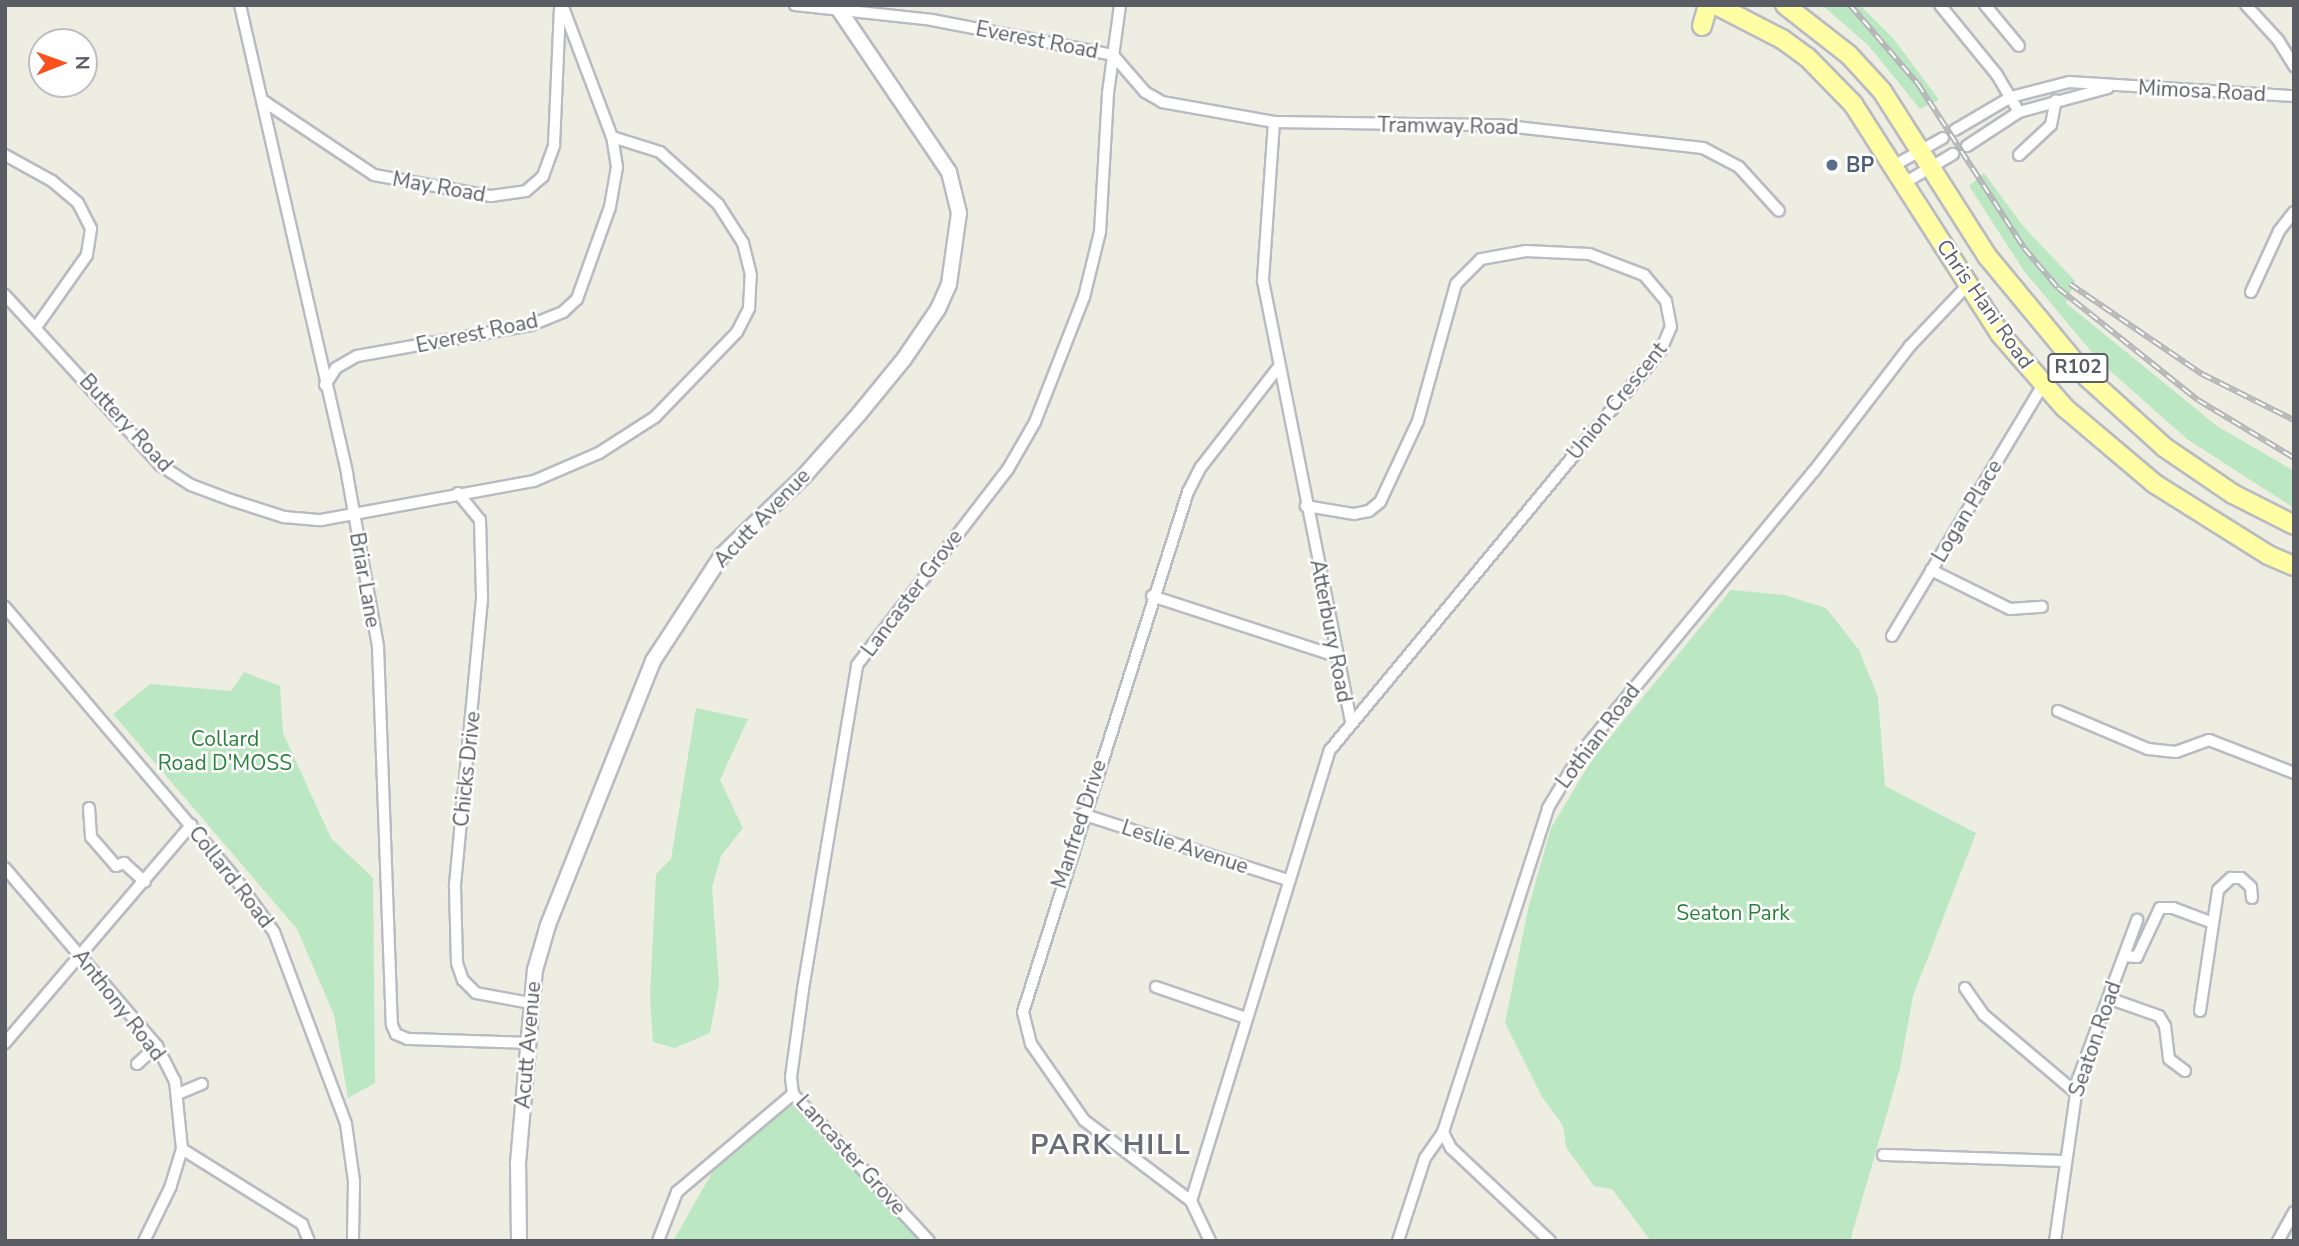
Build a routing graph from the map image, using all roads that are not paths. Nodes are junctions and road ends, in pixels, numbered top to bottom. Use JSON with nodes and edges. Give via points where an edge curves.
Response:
{"nodes":[{"id":1,"x":240,"y":5,"type":"edge"},
{"id":2,"x":561,"y":5,"type":"edge"},
{"id":3,"x":794,"y":5,"type":"edge"},
{"id":4,"x":1120,"y":5,"type":"edge"},
{"id":5,"x":1708,"y":5,"type":"edge"},
{"id":6,"x":1716,"y":5,"type":"edge"},
{"id":7,"x":1785,"y":5,"type":"edge"},
{"id":8,"x":1940,"y":5,"type":"edge"},
{"id":9,"x":1985,"y":5,"type":"edge"},
{"id":10,"x":2245,"y":5,"type":"edge"},
{"id":11,"x":840,"y":9,"type":"edge"},
{"id":12,"x":1702,"y":26,"type":"dead end"},
{"id":13,"x":2019,"y":46,"type":"dead end"},
{"id":14,"x":1113,"y":55,"type":"junction"},
{"id":15,"x":2294,"y":66,"type":"edge"},
{"id":16,"x":2111,"y":87,"type":"junction"},
{"id":17,"x":2294,"y":96,"type":"edge"},
{"id":18,"x":2011,"y":97,"type":"junction"},
{"id":19,"x":262,"y":100,"type":"junction"},
{"id":20,"x":2056,"y":100,"type":"junction"},
{"id":21,"x":2019,"y":112,"type":"junction"},
{"id":22,"x":1274,"y":122,"type":"junction"},
{"id":23,"x":1955,"y":130,"type":"dead end"},
{"id":24,"x":612,"y":137,"type":"junction"},
{"id":25,"x":1943,"y":138,"type":"dead end"},
{"id":26,"x":1966,"y":146,"type":"dead end"},
{"id":27,"x":1923,"y":149,"type":"junction"},
{"id":28,"x":5,"y":155,"type":"edge"},
{"id":29,"x":1953,"y":155,"type":"dead end"},
{"id":30,"x":2019,"y":155,"type":"dead end"},
{"id":31,"x":1895,"y":165,"type":"junction"},
{"id":32,"x":1933,"y":167,"type":"junction"},
{"id":33,"x":1906,"y":182,"type":"junction"},
{"id":34,"x":1779,"y":211,"type":"dead end"},
{"id":35,"x":2294,"y":212,"type":"edge"},
{"id":36,"x":1967,"y":286,"type":"junction"},
{"id":37,"x":2251,"y":292,"type":"dead end"},
{"id":38,"x":5,"y":295,"type":"edge"},
{"id":39,"x":37,"y":326,"type":"junction"},
{"id":40,"x":1277,"y":369,"type":"junction"},
{"id":41,"x":325,"y":384,"type":"junction"},
{"id":42,"x":2043,"y":385,"type":"junction"},
{"id":43,"x":458,"y":493,"type":"junction"},
{"id":44,"x":1306,"y":506,"type":"junction"},
{"id":45,"x":353,"y":513,"type":"junction"},
{"id":46,"x":2294,"y":525,"type":"edge"},
{"id":47,"x":2294,"y":566,"type":"edge"},
{"id":48,"x":1931,"y":570,"type":"junction"},
{"id":49,"x":1152,"y":596,"type":"junction"},
{"id":50,"x":5,"y":607,"type":"edge"},
{"id":51,"x":2042,"y":607,"type":"dead end"},
{"id":52,"x":1892,"y":636,"type":"dead end"},
{"id":53,"x":1336,"y":656,"type":"junction"},
{"id":54,"x":2058,"y":711,"type":"dead end"},
{"id":55,"x":1351,"y":722,"type":"junction"},
{"id":56,"x":2294,"y":773,"type":"edge"},
{"id":57,"x":89,"y":808,"type":"dead end"},
{"id":58,"x":1082,"y":814,"type":"junction"},
{"id":59,"x":191,"y":825,"type":"junction"},
{"id":60,"x":5,"y":867,"type":"edge"},
{"id":61,"x":1288,"y":880,"type":"junction"},
{"id":62,"x":145,"y":882,"type":"junction"},
{"id":63,"x":2252,"y":898,"type":"dead end"},
{"id":64,"x":2137,"y":920,"type":"dead end"},
{"id":65,"x":2213,"y":923,"type":"junction"},
{"id":66,"x":80,"y":956,"type":"junction"},
{"id":67,"x":2124,"y":956,"type":"junction"},
{"id":68,"x":1156,"y":987,"type":"dead end"},
{"id":69,"x":1965,"y":988,"type":"dead end"},
{"id":70,"x":2108,"y":998,"type":"junction"},
{"id":71,"x":530,"y":1003,"type":"junction"},
{"id":72,"x":2200,"y":1011,"type":"dead end"},
{"id":73,"x":1246,"y":1018,"type":"junction"},
{"id":74,"x":526,"y":1042,"type":"junction"},
{"id":75,"x":5,"y":1043,"type":"edge"},
{"id":76,"x":157,"y":1046,"type":"junction"},
{"id":77,"x":137,"y":1064,"type":"dead end"},
{"id":78,"x":2185,"y":1071,"type":"dead end"},
{"id":79,"x":202,"y":1084,"type":"dead end"},
{"id":80,"x":2075,"y":1092,"type":"junction"},
{"id":81,"x":178,"y":1094,"type":"junction"},
{"id":82,"x":793,"y":1094,"type":"junction"},
{"id":83,"x":1443,"y":1132,"type":"junction"},
{"id":84,"x":182,"y":1149,"type":"junction"},
{"id":85,"x":1883,"y":1155,"type":"dead end"},
{"id":86,"x":2065,"y":1161,"type":"junction"},
{"id":87,"x":1191,"y":1201,"type":"junction"},
{"id":88,"x":2294,"y":1212,"type":"edge"},
{"id":89,"x":145,"y":1241,"type":"edge"},
{"id":90,"x":309,"y":1241,"type":"edge"},
{"id":91,"x":354,"y":1241,"type":"edge"},
{"id":92,"x":519,"y":1241,"type":"edge"},
{"id":93,"x":658,"y":1241,"type":"edge"},
{"id":94,"x":929,"y":1241,"type":"edge"},
{"id":95,"x":1210,"y":1241,"type":"edge"},
{"id":96,"x":1398,"y":1241,"type":"edge"},
{"id":97,"x":1550,"y":1241,"type":"edge"},
{"id":98,"x":2055,"y":1241,"type":"edge"},
{"id":99,"x":2278,"y":1241,"type":"edge"}],
"edges":[{"from":1,"to":19,"type":"street","name":"Briar Lane"},
{"from":2,"to":19,"type":"street","name":"May Road","via":[[554,145],[543,176],[526,191],[491,196],[374,175]]},
{"from":2,"to":24,"type":"street","name":"Everest Road"},
{"from":3,"to":11,"type":"street","name":"Everest Road"},
{"from":4,"to":14,"type":"street","name":"Lancaster Grove"},
{"from":5,"to":12,"type":"main road"},
{"from":6,"to":31,"type":"main road","name":"Chris Hani Road","number":"R102","via":[[1756,23],[1807,57],[1853,104]]},
{"from":7,"to":27,"type":"main road","name":"Chris Hani Road","number":"R102","via":[[1849,55],[1882,91]]},
{"from":8,"to":18,"type":"street"},
{"from":9,"to":13,"type":"street"},
{"from":10,"to":15,"type":"street","via":[[2278,40]]},
{"from":11,"to":14,"type":"street","name":"Everest Road","via":[[932,20]]},
{"from":11,"to":71,"type":"street","name":"Acutt Avenue","via":[[949,172],[959,213],[949,284],[938,309],[897,368],[805,475],[722,555],[682,611],[653,661],[557,900],[535,970]]},
{"from":14,"to":22,"type":"street","name":"Tramway Road","via":[[1139,87],[1162,102]]},
{"from":14,"to":82,"type":"street","name":"Lancaster Grove","via":[[1098,248],[1052,385],[1009,469],[857,665],[803,989],[790,1077]]},
{"from":16,"to":17,"type":"street","name":"Mimosa Road"},
{"from":16,"to":18,"type":"street","name":"Mimosa Road","via":[[2058,83]]},
{"from":16,"to":20,"type":"street","name":"Mimosa Road"},
{"from":18,"to":21,"type":"street"},
{"from":18,"to":23,"type":"street","name":"Mimosa Road"},
{"from":19,"to":41,"type":"street","name":"Briar Lane"},
{"from":20,"to":21,"type":"street","name":"Mimosa Road"},
{"from":20,"to":30,"type":"street","via":[[2052,125]]},
{"from":21,"to":26,"type":"street","name":"Mimosa Road"},
{"from":22,"to":34,"type":"street","name":"Tramway Road","via":[[1497,125],[1682,144],[1715,152],[1739,167]]},
{"from":22,"to":40,"type":"street","name":"Atterbury Road","via":[[1262,260]]},
{"from":24,"to":41,"type":"street","name":"Everest Road","via":[[617,167],[610,207],[582,291],[569,307],[531,325],[357,356],[336,368]]},
{"from":24,"to":43,"type":"street","name":"Buttery Road","via":[[652,147],[718,204],[738,232],[751,275],[745,321],[677,398],[599,453],[534,481]]},
{"from":25,"to":27,"type":"street"},
{"from":27,"to":31,"type":"street"},
{"from":27,"to":32,"type":"main road","name":"Chris Hani Road","number":"R102"},
{"from":28,"to":39,"type":"street","via":[[51,181],[78,203],[91,229],[87,255]]},
{"from":29,"to":32,"type":"street"},
{"from":31,"to":33,"type":"main road","name":"Chris Hani Road","number":"R102"},
{"from":32,"to":33,"type":"street"},
{"from":32,"to":46,"type":"main road","name":"Chris Hani Road","number":"R102","via":[[1987,256],[2088,378],[2164,447],[2233,494]]},
{"from":33,"to":36,"type":"main road","name":"Chris Hani Road","number":"R102"},
{"from":35,"to":37,"type":"street","via":[[2279,231]]},
{"from":36,"to":42,"type":"main road","name":"Chris Hani Road","number":"R102"},
{"from":36,"to":83,"type":"street","name":"Lothian Road","via":[[1910,346],[1567,772],[1535,838]]},
{"from":38,"to":39,"type":"street","name":"Buttery Road"},
{"from":39,"to":45,"type":"street","name":"Buttery Road","via":[[144,449],[176,477],[284,517],[309,521]]},
{"from":40,"to":44,"type":"street","name":"Atterbury Road"},
{"from":40,"to":49,"type":"street","name":"Manfred Drive","via":[[1195,476]]},
{"from":41,"to":45,"type":"street","name":"Briar Lane"},
{"from":42,"to":47,"type":"main road","name":"Chris Hani Road","number":"R102","via":[[2155,484],[2268,555]]},
{"from":42,"to":48,"type":"street","name":"Logan Place"},
{"from":43,"to":45,"type":"street","name":"Buttery Road"},
{"from":43,"to":71,"type":"street","name":"Chicks Drive","via":[[481,520],[482,599],[455,887],[457,963],[476,993]]},
{"from":44,"to":53,"type":"street","name":"Atterbury Road"},
{"from":44,"to":55,"type":"street","name":"Union Crescent","via":[[1354,514],[1369,511],[1380,502],[1418,421],[1456,284],[1481,259],[1526,251],[1589,254],[1644,275],[1666,301],[1671,327],[1661,350]]},
{"from":45,"to":74,"type":"street","name":"Briar Lane","via":[[381,681],[392,1025],[396,1034],[408,1040]]},
{"from":48,"to":51,"type":"street","via":[[2010,609]]},
{"from":48,"to":52,"type":"street","name":"Logan Place"},
{"from":49,"to":53,"type":"street"},
{"from":49,"to":58,"type":"street","name":"Manfred Drive"},
{"from":50,"to":59,"type":"street","name":"Collard Road"},
{"from":53,"to":55,"type":"street","name":"Atterbury Road"},
{"from":54,"to":56,"type":"street","via":[[2148,749],[2176,752],[2209,740]]},
{"from":55,"to":61,"type":"street","name":"Atterbury Road","via":[[1324,761]]},
{"from":57,"to":62,"type":"street","via":[[92,836],[116,866],[124,863]]},
{"from":58,"to":61,"type":"street","name":"Leslie Avenue"},
{"from":58,"to":87,"type":"street","name":"Manfred Drive","via":[[1025,993],[1023,1025],[1084,1121]]},
{"from":59,"to":62,"type":"street"},
{"from":59,"to":91,"type":"street","name":"Collard Road","via":[[258,905],[286,956],[346,1124],[355,1181]]},
{"from":60,"to":66,"type":"street","name":"Anthony Road"},
{"from":61,"to":73,"type":"street","name":"Atterbury Road"},
{"from":62,"to":66,"type":"street"},
{"from":63,"to":65,"type":"street","via":[[2245,880],[2235,877],[2225,882],[2218,891]]},
{"from":64,"to":67,"type":"street","name":"Seaton Road"},
{"from":65,"to":67,"type":"street","via":[[2173,908],[2160,908],[2137,957]]},
{"from":65,"to":72,"type":"street"},
{"from":66,"to":75,"type":"street"},
{"from":66,"to":76,"type":"street","name":"Anthony Road"},
{"from":67,"to":70,"type":"street","name":"Seaton Road"},
{"from":68,"to":73,"type":"street"},
{"from":69,"to":80,"type":"street","via":[[1984,1015]]},
{"from":70,"to":78,"type":"street","via":[[2159,1016],[2165,1026],[2169,1059]]},
{"from":70,"to":80,"type":"street","name":"Seaton Road"},
{"from":71,"to":74,"type":"street","name":"Acutt Avenue"},
{"from":73,"to":87,"type":"street","name":"Atterbury Road"},
{"from":74,"to":92,"type":"street","name":"Acutt Avenue","via":[[518,1163]]},
{"from":76,"to":77,"type":"street"},
{"from":76,"to":81,"type":"street","name":"Anthony Road"},
{"from":79,"to":81,"type":"street"},
{"from":80,"to":86,"type":"street","name":"Seaton Road"},
{"from":81,"to":84,"type":"street","name":"Anthony Road"},
{"from":82,"to":93,"type":"street","via":[[677,1192]]},
{"from":82,"to":94,"type":"street","name":"Lancaster Grove"},
{"from":83,"to":96,"type":"street","via":[[1425,1158]]},
{"from":83,"to":97,"type":"street","via":[[1451,1148]]},
{"from":84,"to":89,"type":"street","name":"Anthony Road","via":[[171,1186]]},
{"from":84,"to":90,"type":"street","via":[[302,1224]]},
{"from":85,"to":86,"type":"street"},
{"from":86,"to":98,"type":"street","name":"Seaton Road"},
{"from":87,"to":95,"type":"street","name":"Manfred Drive"},
{"from":88,"to":99,"type":"street"}]}
